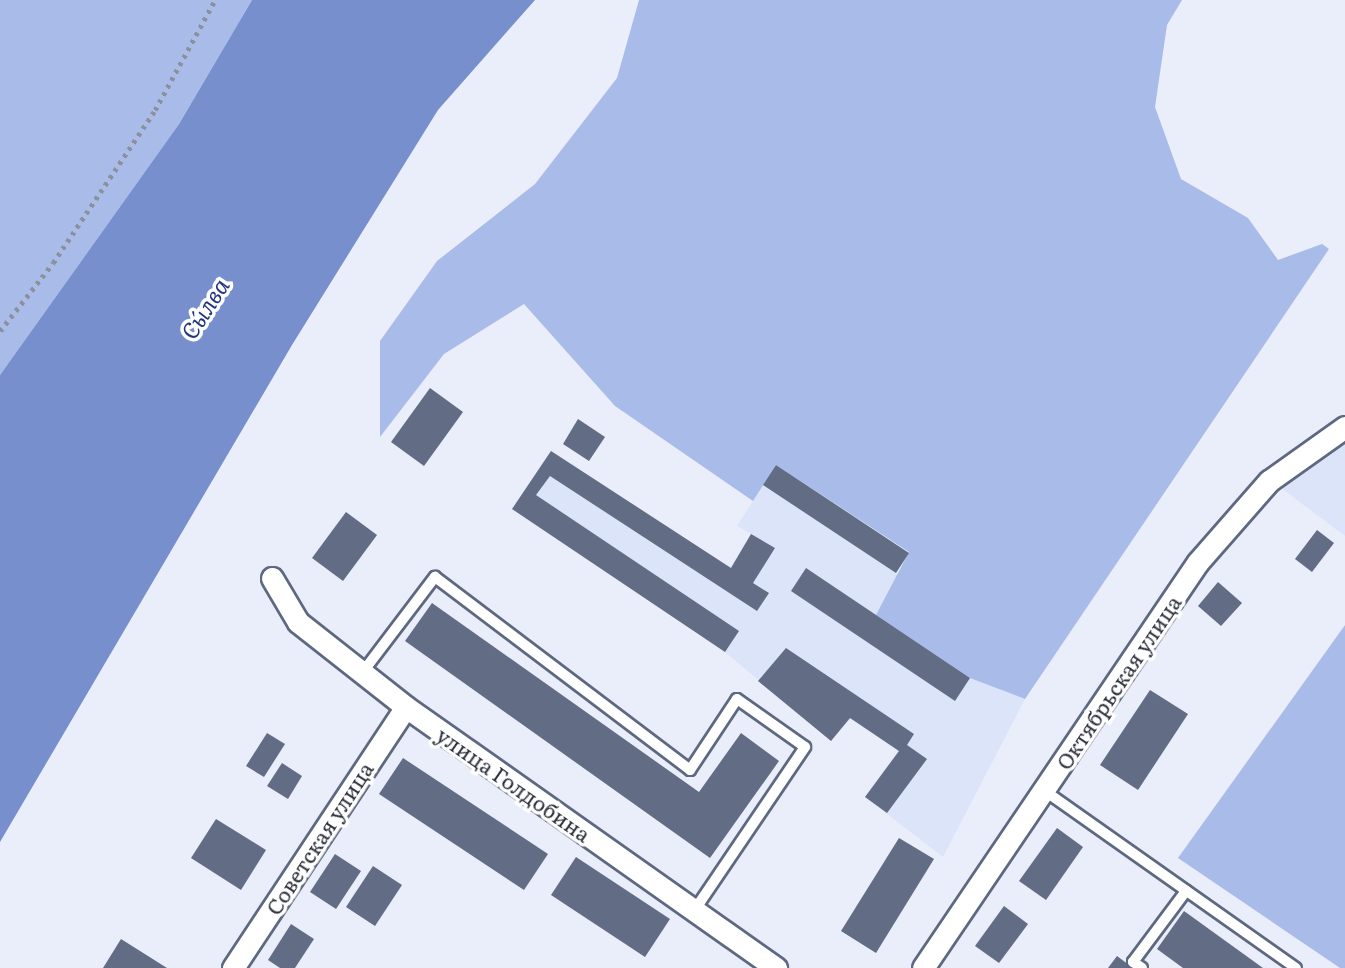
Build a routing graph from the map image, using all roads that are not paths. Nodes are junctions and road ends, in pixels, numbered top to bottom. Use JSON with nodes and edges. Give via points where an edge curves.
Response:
{"nodes":[{"id":1,"x":1345,"y":427,"type":"edge"},
{"id":2,"x":272,"y":578,"type":"dead end"},
{"id":3,"x":362,"y":673,"type":"junction"},
{"id":4,"x":405,"y":707,"type":"junction"},
{"id":5,"x":1045,"y":791,"type":"junction"},
{"id":6,"x":1186,"y":891,"type":"junction"},
{"id":7,"x":694,"y":911,"type":"junction"},
{"id":8,"x":233,"y":968,"type":"edge"},
{"id":9,"x":776,"y":968,"type":"edge"},
{"id":10,"x":923,"y":968,"type":"edge"},
{"id":11,"x":1142,"y":968,"type":"edge"},
{"id":12,"x":1296,"y":968,"type":"edge"}],
"edges":[{"from":1,"to":5,"type":"street","name":"Октябрьская улица","via":[[1269,481],[1198,562]]},
{"from":2,"to":3,"type":"street","name":"улица Голдобина","via":[[298,622]]},
{"from":3,"to":4,"type":"street","name":"улица Голдобина"},
{"from":3,"to":7,"type":"lane","via":[[435,577],[690,769],[737,699],[805,747]]},
{"from":4,"to":7,"type":"street","name":"улица Голдобина"},
{"from":4,"to":8,"type":"street","name":"Советская улица"},
{"from":5,"to":6,"type":"lane"},
{"from":5,"to":10,"type":"street","name":"Октябрьская улица"},
{"from":6,"to":11,"type":"lane","via":[[1133,961]]},
{"from":6,"to":12,"type":"lane"},
{"from":7,"to":9,"type":"street","name":"улица Голдобина"}]}
